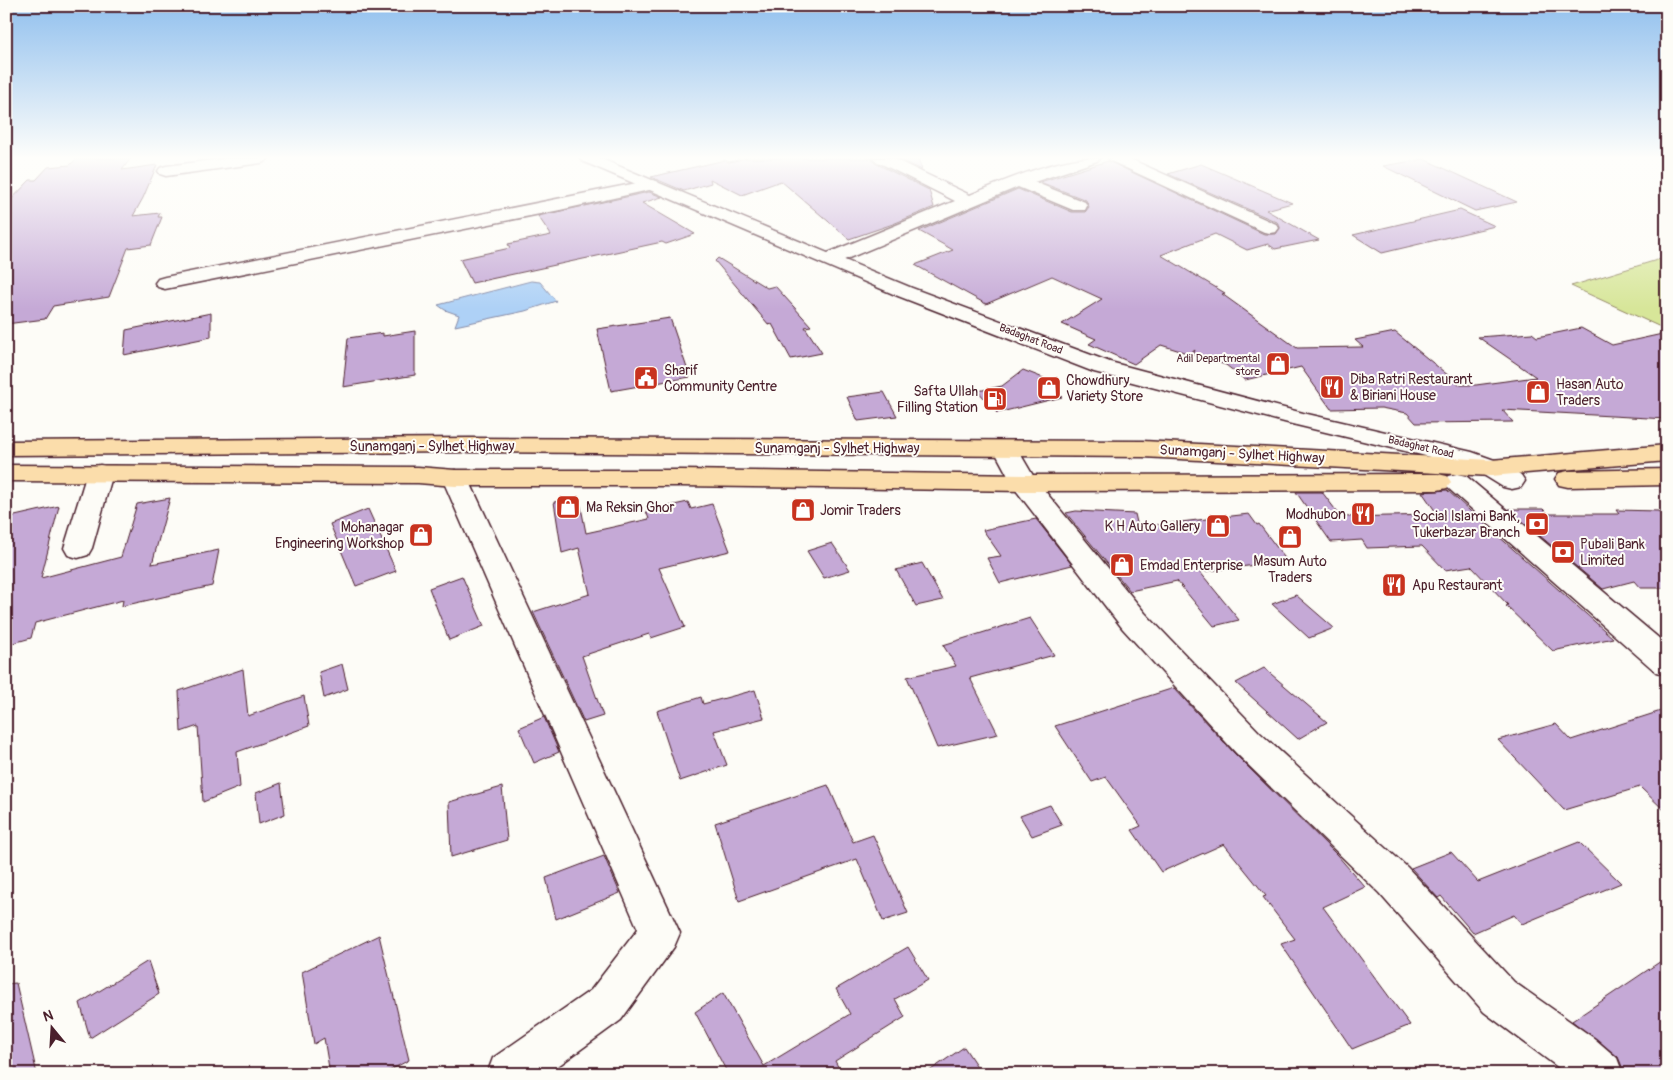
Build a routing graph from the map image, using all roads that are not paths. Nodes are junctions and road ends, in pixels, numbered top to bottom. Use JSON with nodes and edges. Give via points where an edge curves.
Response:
{"nodes":[{"id":1,"x":543,"y":208,"type":"edge"},
{"id":2,"x":708,"y":208,"type":"edge"},
{"id":3,"x":951,"y":208,"type":"edge"},
{"id":4,"x":1227,"y":208,"type":"edge"},
{"id":5,"x":1270,"y":228,"type":"dead end"},
{"id":6,"x":830,"y":260,"type":"junction"},
{"id":7,"x":165,"y":283,"type":"dead end"},
{"id":8,"x":687,"y":447,"type":"junction"},
{"id":9,"x":6,"y":448,"type":"edge"},
{"id":10,"x":1005,"y":448,"type":"junction"},
{"id":11,"x":1143,"y":449,"type":"junction"},
{"id":12,"x":1667,"y":453,"type":"edge"},
{"id":13,"x":6,"y":473,"type":"edge"},
{"id":14,"x":100,"y":473,"type":"junction"},
{"id":15,"x":1502,"y":475,"type":"junction"},
{"id":16,"x":1667,"y":477,"type":"edge"},
{"id":17,"x":455,"y":478,"type":"junction"},
{"id":18,"x":681,"y":478,"type":"junction"},
{"id":19,"x":1457,"y":482,"type":"junction"},
{"id":20,"x":1024,"y":483,"type":"junction"},
{"id":21,"x":1156,"y":483,"type":"junction"},
{"id":22,"x":78,"y":548,"type":"dead end"},
{"id":23,"x":1667,"y":663,"type":"edge"},
{"id":24,"x":509,"y":1074,"type":"edge"},
{"id":25,"x":1601,"y":1074,"type":"edge"}],
"edges":[{"from":1,"to":7,"type":"street"},
{"from":2,"to":6,"type":"street","name":"Badaghat Road"},
{"from":3,"to":6,"type":"street"},
{"from":4,"to":5,"type":"street"},
{"from":6,"to":15,"type":"street","name":"Badaghat Road","via":[[905,292],[1102,366],[1300,419],[1463,457]]},
{"from":8,"to":9,"type":"main road","name":"Sunamganj - Sylhet Highway"},
{"from":8,"to":10,"type":"main road","name":"Sunamganj - Sylhet Highway"},
{"from":8,"to":18,"type":"main road"},
{"from":10,"to":11,"type":"main road","name":"Sunamganj - Sylhet Highway"},
{"from":10,"to":20,"type":"street"},
{"from":11,"to":15,"type":"main road","name":"Sunamganj - Sylhet Highway"},
{"from":11,"to":21,"type":"main road"},
{"from":12,"to":15,"type":"main road","name":"Sunamganj - Sylhet Highway"},
{"from":13,"to":14,"type":"main road","name":"Sunamganj - Sylhet Highway"},
{"from":14,"to":17,"type":"main road","name":"Sunamganj - Sylhet Highway"},
{"from":14,"to":22,"type":"street"},
{"from":15,"to":16,"type":"main road","name":"Sunamganj - Sylhet Highway"},
{"from":15,"to":19,"type":"main road","name":"Sunamganj - Sylhet Highway"},
{"from":17,"to":18,"type":"main road","name":"Sunamganj - Sylhet Highway"},
{"from":17,"to":24,"type":"street","via":[[660,933],[606,1005]]},
{"from":18,"to":20,"type":"main road","name":"Sunamganj - Sylhet Highway"},
{"from":19,"to":21,"type":"main road","name":"Sunamganj - Sylhet Highway"},
{"from":19,"to":23,"type":"street"},
{"from":20,"to":21,"type":"main road","name":"Sunamganj - Sylhet Highway"},
{"from":20,"to":25,"type":"street","via":[[1134,622],[1248,743],[1393,880],[1499,998]]}]}
